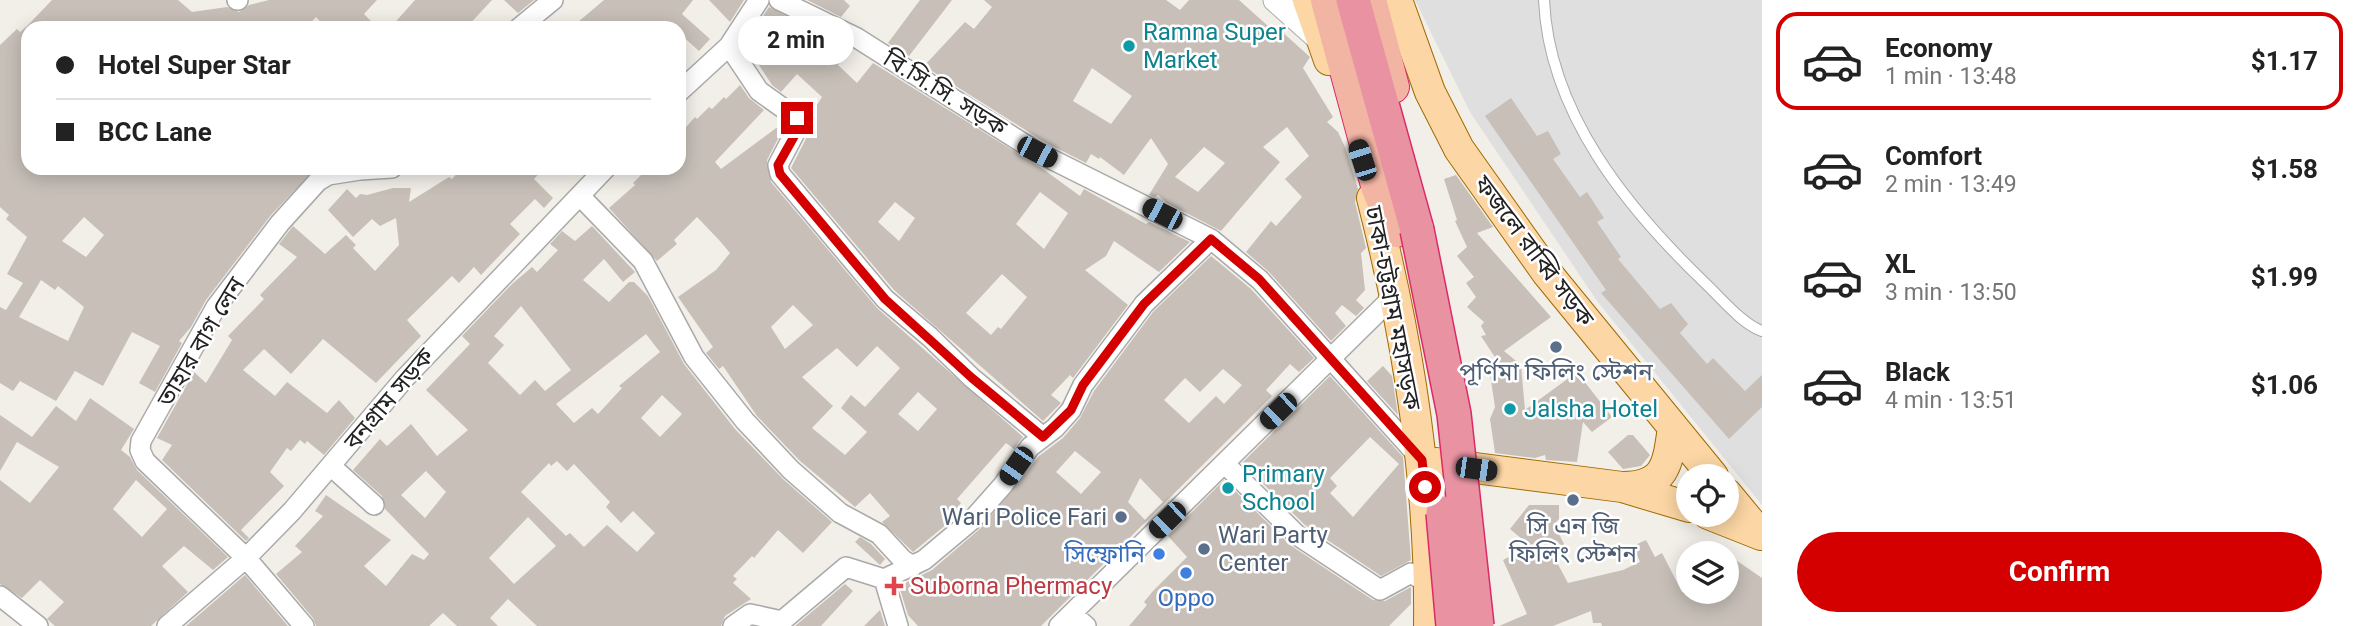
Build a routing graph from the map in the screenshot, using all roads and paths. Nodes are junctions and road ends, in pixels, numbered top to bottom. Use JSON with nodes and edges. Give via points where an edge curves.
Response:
{"nodes":[{"id":1,"x":553,"y":0,"type":"edge"},
{"id":2,"x":759,"y":0,"type":"edge"},
{"id":3,"x":779,"y":0,"type":"edge"},
{"id":4,"x":1275,"y":0,"type":"edge"},
{"id":5,"x":1308,"y":0,"type":"edge"},
{"id":6,"x":1327,"y":0,"type":"edge"},
{"id":7,"x":1344,"y":0,"type":"edge"},
{"id":8,"x":1353,"y":0,"type":"edge"},
{"id":9,"x":1370,"y":0,"type":"edge"},
{"id":10,"x":1398,"y":0,"type":"edge"},
{"id":11,"x":1544,"y":0,"type":"edge"},
{"id":12,"x":528,"y":21,"type":"edge"},
{"id":13,"x":1324,"y":44,"type":"junction"},
{"id":14,"x":729,"y":46,"type":"junction"},
{"id":15,"x":686,"y":86,"type":"edge"},
{"id":16,"x":333,"y":175,"type":"edge"},
{"id":17,"x":600,"y":175,"type":"edge"},
{"id":18,"x":580,"y":196,"type":"junction"},
{"id":19,"x":1407,"y":230,"type":"junction"},
{"id":20,"x":1211,"y":239,"type":"junction"},
{"id":21,"x":1394,"y":296,"type":"junction"},
{"id":22,"x":1762,"y":331,"type":"edge"},
{"id":23,"x":1332,"y":358,"type":"junction"},
{"id":24,"x":1673,"y":427,"type":"junction"},
{"id":25,"x":1043,"y":437,"type":"junction"},
{"id":26,"x":1422,"y":460,"type":"junction"},
{"id":27,"x":1225,"y":464,"type":"junction"},
{"id":28,"x":1703,"y":464,"type":"edge"},
{"id":29,"x":332,"y":467,"type":"junction"},
{"id":30,"x":1476,"y":469,"type":"junction"},
{"id":31,"x":1622,"y":487,"type":"junction"},
{"id":32,"x":1676,"y":503,"type":"edge"},
{"id":33,"x":374,"y":505,"type":"dead end"},
{"id":34,"x":1739,"y":509,"type":"edge"},
{"id":35,"x":1739,"y":527,"type":"edge"},
{"id":36,"x":1761,"y":536,"type":"edge"},
{"id":37,"x":246,"y":558,"type":"junction"},
{"id":38,"x":913,"y":566,"type":"junction"},
{"id":39,"x":884,"y":579,"type":"junction"},
{"id":40,"x":1430,"y":585,"type":"junction"},
{"id":41,"x":0,"y":596,"type":"edge"},
{"id":42,"x":1072,"y":622,"type":"edge"},
{"id":43,"x":38,"y":626,"type":"edge"},
{"id":44,"x":167,"y":626,"type":"edge"},
{"id":45,"x":304,"y":626,"type":"edge"},
{"id":46,"x":733,"y":626,"type":"edge"},
{"id":47,"x":898,"y":626,"type":"edge"},
{"id":48,"x":1429,"y":626,"type":"edge"},
{"id":49,"x":1453,"y":626,"type":"edge"},
{"id":50,"x":1477,"y":626,"type":"edge"},
{"id":51,"x":1489,"y":626,"type":"edge"}],
"edges":[{"from":1,"to":12,"type":"street"},
{"from":2,"to":14,"type":"street"},
{"from":3,"to":20,"type":"street","name":"বি.সি.সি. সড়ক","via":[[857,37],[1037,152]]},
{"from":4,"to":13,"type":"street"},
{"from":5,"to":13,"type":"main road","name":"ঢাকা-চট্টগ্রাম মহাসড়ক"},
{"from":6,"to":19,"type":"highway","via":[[1378,189]]},
{"from":7,"to":19,"type":"highway","via":[[1390,189]]},
{"from":8,"to":19,"type":"highway"},
{"from":9,"to":19,"type":"highway","via":[[1400,119]]},
{"from":10,"to":24,"type":"main road","name":"ফজলে রাব্বি সড়ক","via":[[1430,92],[1459,149],[1514,229]]},
{"from":11,"to":22,"type":"lane","via":[[1562,85],[1589,144],[1623,194],[1673,251]]},
{"from":13,"to":21,"type":"main road","name":"ঢাকা-চট্টগ্রাম মহাসড়ক","via":[[1362,160]]},
{"from":14,"to":15,"type":"street"},
{"from":14,"to":25,"type":"street","via":[[759,91],[801,121],[778,165],[780,174],[885,299]]},
{"from":16,"to":37,"type":"street","name":"তাহার বাগ লেন","via":[[318,181],[280,223],[216,307],[142,441],[145,461]]},
{"from":17,"to":18,"type":"street","name":"বনগ্রাম সড়ক"},
{"from":18,"to":29,"type":"street","name":"বনগ্রাম সড়ক","via":[[441,338]]},
{"from":18,"to":38,"type":"street","via":[[643,261],[694,357],[745,421],[840,513],[879,534]]},
{"from":19,"to":49,"type":"highway","bridge":true,"via":[[1434,416]]},
{"from":19,"to":50,"type":"highway","bridge":true,"via":[[1454,414]]},
{"from":20,"to":23,"type":"street","name":"বি.সি.সি. সড়ক","via":[[1259,279]]},
{"from":20,"to":25,"type":"street","via":[[1144,304],[1083,385],[1071,410]]},
{"from":21,"to":23,"type":"street"},
{"from":21,"to":26,"type":"main road","name":"ঢাকা-চট্টগ্রাম মহাসড়ক"},
{"from":23,"to":26,"type":"street","name":"বি.সি.সি. সড়ক"},
{"from":23,"to":27,"type":"street"},
{"from":24,"to":28,"type":"main road","name":"ফজলে রাব্বি সড়ক"},
{"from":24,"to":31,"type":"main road","via":[[1661,474],[1644,487]]},
{"from":25,"to":38,"type":"street","via":[[973,519]]},
{"from":26,"to":30,"type":"main road"},
{"from":26,"to":40,"type":"main road","name":"ঢাকা-চট্টগ্রাম মহাসড়ক"},
{"from":27,"to":40,"type":"street","via":[[1297,534],[1380,590],[1410,573]]},
{"from":27,"to":42,"type":"street"},
{"from":29,"to":33,"type":"street"},
{"from":29,"to":37,"type":"street","name":"বনগ্রাম সড়ক"},
{"from":30,"to":31,"type":"main road"},
{"from":30,"to":51,"type":"street"},
{"from":31,"to":32,"type":"main road"},
{"from":34,"to":36,"type":"main road"},
{"from":35,"to":36,"type":"main road"},
{"from":37,"to":44,"type":"street","name":"বনগ্রাম সড়ক"},
{"from":37,"to":45,"type":"street","name":"তাহার বাগ লেন"},
{"from":38,"to":39,"type":"street"},
{"from":39,"to":46,"type":"street","via":[[846,568],[782,621],[750,614]]},
{"from":39,"to":47,"type":"street"},
{"from":40,"to":48,"type":"main road","name":"ঢাকা-চট্টগ্রাম মহাসড়ক"},
{"from":41,"to":43,"type":"street"}]}
